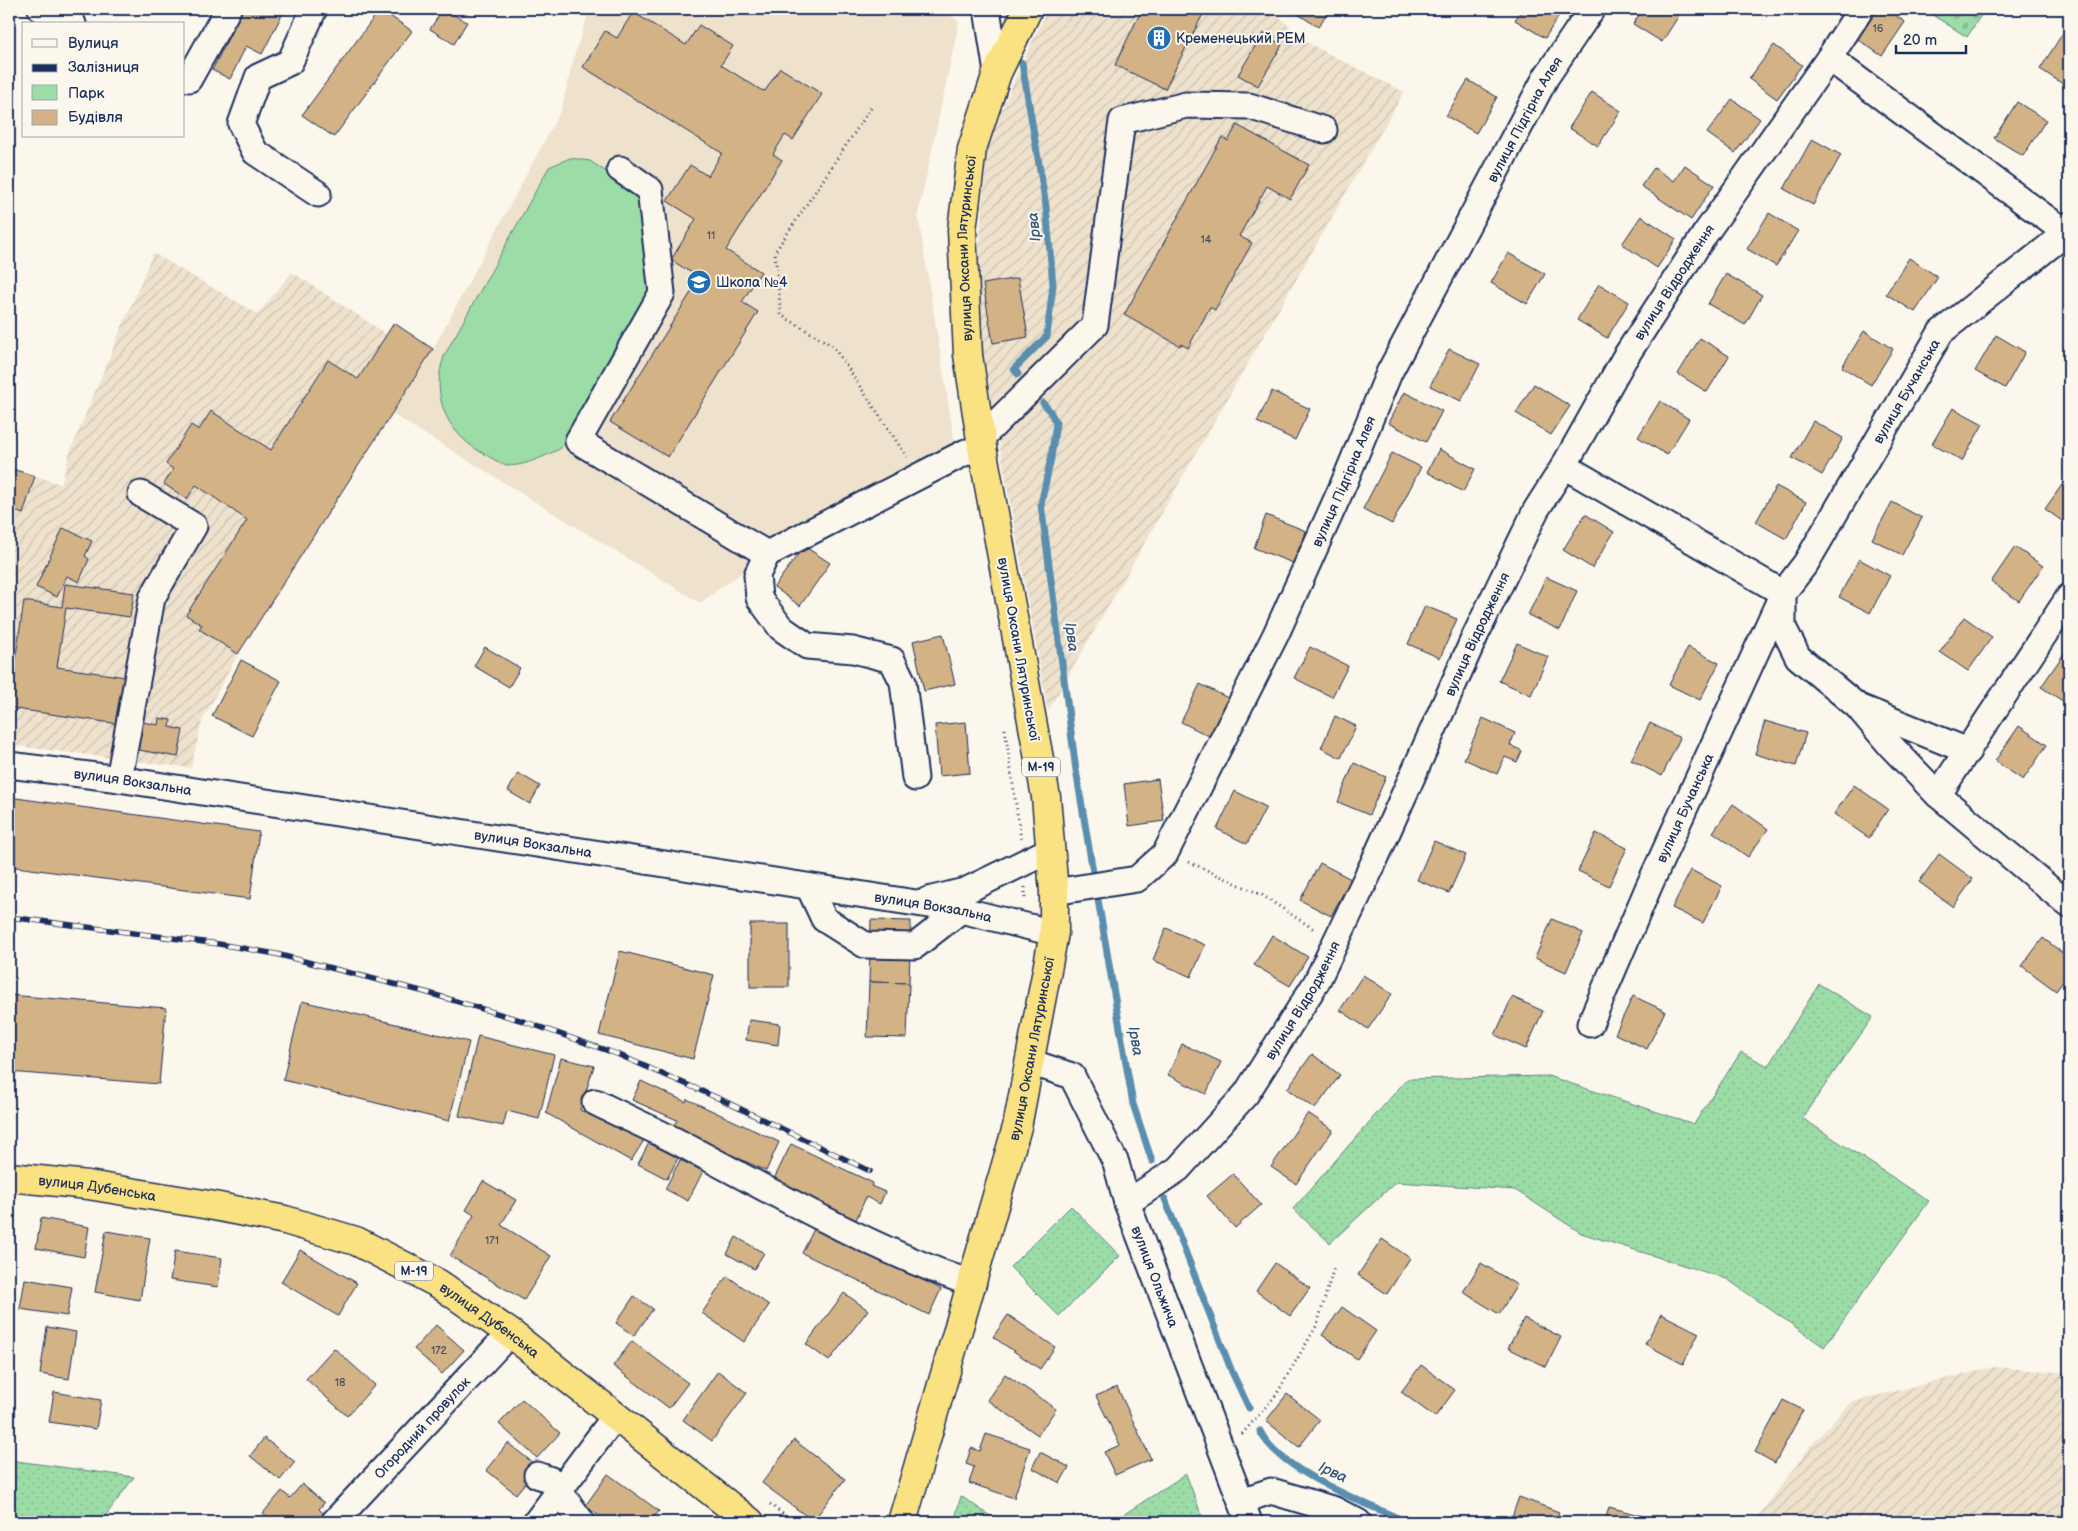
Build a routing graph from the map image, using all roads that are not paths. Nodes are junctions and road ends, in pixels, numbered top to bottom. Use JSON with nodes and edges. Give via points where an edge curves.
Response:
{"nodes":[{"id":1,"x":41,"y":9,"type":"edge"},
{"id":2,"x":228,"y":9,"type":"edge"},
{"id":3,"x":314,"y":9,"type":"edge"},
{"id":4,"x":987,"y":9,"type":"edge"},
{"id":5,"x":1028,"y":9,"type":"edge"},
{"id":6,"x":1592,"y":9,"type":"edge"},
{"id":7,"x":1861,"y":9,"type":"edge"},
{"id":8,"x":69,"y":22,"type":"edge"},
{"id":9,"x":1829,"y":58,"type":"junction"},
{"id":10,"x":997,"y":74,"type":"junction"},
{"id":11,"x":185,"y":77,"type":"edge"},
{"id":12,"x":1324,"y":130,"type":"dead end"},
{"id":13,"x":620,"y":169,"type":"dead end"},
{"id":14,"x":318,"y":194,"type":"dead end"},
{"id":15,"x":2068,"y":231,"type":"edge"},
{"id":16,"x":982,"y":446,"type":"junction"},
{"id":17,"x":1564,"y":466,"type":"junction"},
{"id":18,"x":141,"y":494,"type":"dead end"},
{"id":19,"x":767,"y":554,"type":"junction"},
{"id":20,"x":1783,"y":593,"type":"junction"},
{"id":21,"x":2069,"y":597,"type":"edge"},
{"id":22,"x":1857,"y":706,"type":"junction"},
{"id":23,"x":1968,"y":751,"type":"junction"},
{"id":24,"x":9,"y":765,"type":"edge"},
{"id":25,"x":915,"y":778,"type":"dead end"},
{"id":26,"x":120,"y":779,"type":"junction"},
{"id":27,"x":1938,"y":796,"type":"junction"},
{"id":28,"x":1050,"y":850,"type":"junction"},
{"id":29,"x":809,"y":887,"type":"junction"},
{"id":30,"x":1054,"y":892,"type":"junction"},
{"id":31,"x":915,"y":903,"type":"junction"},
{"id":32,"x":2069,"y":905,"type":"edge"},
{"id":33,"x":961,"y":910,"type":"junction"},
{"id":34,"x":1054,"y":933,"type":"junction"},
{"id":35,"x":1590,"y":1024,"type":"dead end"},
{"id":36,"x":1030,"y":1062,"type":"junction"},
{"id":37,"x":595,"y":1102,"type":"dead end"},
{"id":38,"x":9,"y":1177,"type":"edge"},
{"id":39,"x":1127,"y":1203,"type":"junction"},
{"id":40,"x":973,"y":1284,"type":"junction"},
{"id":41,"x":510,"y":1333,"type":"junction"},
{"id":42,"x":616,"y":1415,"type":"junction"},
{"id":43,"x":537,"y":1475,"type":"dead end"},
{"id":44,"x":560,"y":1491,"type":"junction"},
{"id":45,"x":1245,"y":1512,"type":"edge"},
{"id":46,"x":334,"y":1522,"type":"edge"},
{"id":47,"x":536,"y":1522,"type":"edge"},
{"id":48,"x":582,"y":1522,"type":"edge"},
{"id":49,"x":750,"y":1522,"type":"edge"},
{"id":50,"x":902,"y":1522,"type":"edge"},
{"id":51,"x":1358,"y":1522,"type":"edge"}],
"edges":[{"from":1,"to":8,"type":"street"},
{"from":2,"to":11,"type":"street","via":[[189,79]]},
{"from":3,"to":14,"type":"street","via":[[290,62],[258,77],[242,124],[255,152]]},
{"from":4,"to":10,"type":"street"},
{"from":5,"to":10,"type":"highway","name":"вулиця Оксани Лятуринської","number":"М-19"},
{"from":6,"to":30,"type":"street","name":"вулиця Підгірна Алея","via":[[1546,77],[1389,373],[1276,634],[1165,854],[1137,879]]},
{"from":7,"to":9,"type":"street","name":"вулиця Відродження"},
{"from":9,"to":15,"type":"street"},
{"from":9,"to":17,"type":"street","name":"вулиця Відродження","via":[[1705,234],[1629,351]]},
{"from":10,"to":16,"type":"highway","name":"вулиця Оксани Лятуринської","number":"М-19","via":[[972,149],[962,230],[968,355]]},
{"from":12,"to":16,"type":"street","via":[[1249,106],[1186,105],[1122,121],[1095,325]]},
{"from":13,"to":19,"type":"street","via":[[650,190],[662,294],[578,441]]},
{"from":15,"to":20,"type":"street","name":"вулиця Бучанська","via":[[1941,332],[1806,563]]},
{"from":16,"to":19,"type":"street"},
{"from":16,"to":28,"type":"highway","name":"вулиця Оксани Лятуринської","number":"М-19","via":[[1046,797]]},
{"from":17,"to":20,"type":"street"},
{"from":17,"to":39,"type":"street","name":"вулиця Відродження","via":[[1536,510],[1316,983],[1246,1094],[1178,1169]]},
{"from":18,"to":26,"type":"street","via":[[194,526],[152,598]]},
{"from":19,"to":25,"type":"street","via":[[757,575],[760,598],[781,628],[807,646],[853,650],[892,660],[903,682]]},
{"from":20,"to":22,"type":"street","via":[[1783,627],[1798,657]]},
{"from":20,"to":35,"type":"street","name":"вулиця Бучанська","via":[[1648,886]]},
{"from":21,"to":23,"type":"street"},
{"from":22,"to":23,"type":"street"},
{"from":22,"to":27,"type":"street"},
{"from":23,"to":27,"type":"street"},
{"from":24,"to":26,"type":"street","name":"вулиця Вокзальна"},
{"from":26,"to":29,"type":"street","name":"вулиця Вокзальна"},
{"from":27,"to":32,"type":"street"},
{"from":28,"to":30,"type":"highway","name":"вулиця Оксани Лятуринської","number":"М-19"},
{"from":28,"to":31,"type":"street","via":[[965,891]]},
{"from":29,"to":31,"type":"street","name":"вулиця Вокзальна"},
{"from":29,"to":33,"type":"street","via":[[824,919],[865,945],[915,946]]},
{"from":30,"to":34,"type":"highway","name":"вулиця Оксани Лятуринської","number":"М-19"},
{"from":31,"to":33,"type":"street","name":"вулиця Вокзальна"},
{"from":33,"to":34,"type":"street","name":"вулиця Вокзальна"},
{"from":34,"to":36,"type":"highway","name":"вулиця Оксани Лятуринської","number":"М-19"},
{"from":36,"to":39,"type":"street","name":"вулиця Ольжича","via":[[1072,1076],[1116,1163]]},
{"from":36,"to":40,"type":"highway","name":"вулиця Оксани Лятуринської","number":"М-19","via":[[1017,1127]]},
{"from":37,"to":40,"type":"street","via":[[673,1139],[833,1225]]},
{"from":38,"to":41,"type":"highway","name":"вулиця Дубенська","number":"М-19","via":[[88,1185],[210,1205],[285,1220],[356,1241],[439,1284]]},
{"from":39,"to":45,"type":"street","name":"вулиця Ольжича"},
{"from":40,"to":50,"type":"highway","name":"вулиця Оксани Лятуринської","number":"М-19"},
{"from":41,"to":42,"type":"highway","name":"вулиця Дубенська","number":"М-19"},
{"from":41,"to":46,"type":"street","name":"Огородний провулок"},
{"from":42,"to":44,"type":"street"},
{"from":42,"to":49,"type":"highway","name":"вулиця Дубенська","number":"М-19"},
{"from":43,"to":44,"type":"street","via":[[551,1480]]},
{"from":44,"to":47,"type":"street"},
{"from":44,"to":48,"type":"street"},
{"from":45,"to":51,"type":"street","via":[[1271,1491],[1335,1510]]}]}
